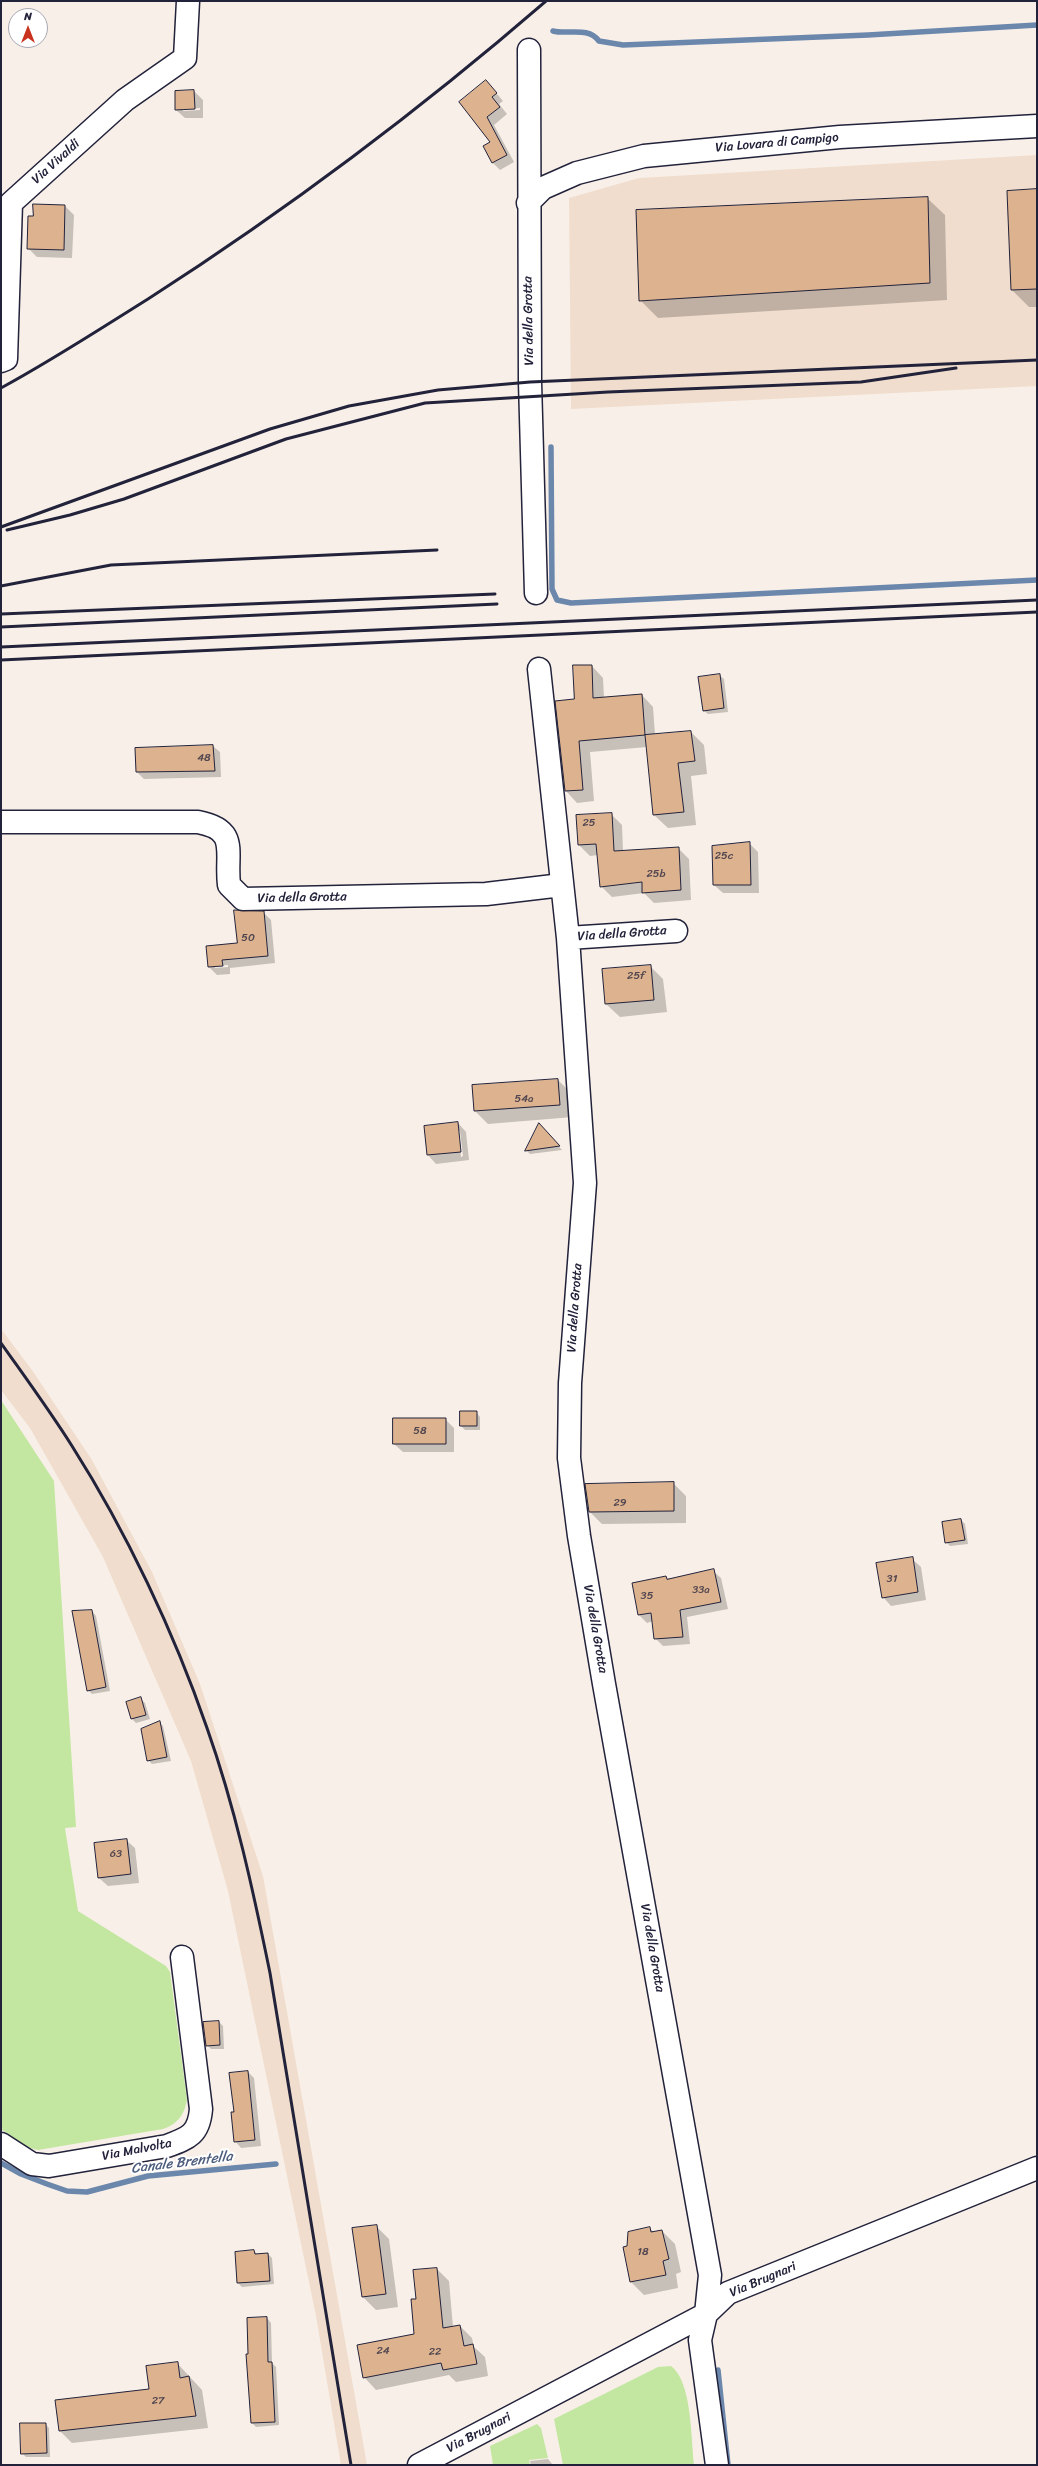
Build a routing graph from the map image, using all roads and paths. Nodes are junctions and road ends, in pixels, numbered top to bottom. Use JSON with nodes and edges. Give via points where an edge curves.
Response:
{"nodes":[{"id":1,"x":188,"y":1,"type":"edge"},
{"id":2,"x":529,"y":50,"type":"dead end"},
{"id":3,"x":1037,"y":126,"type":"edge"},
{"id":4,"x":528,"y":203,"type":"junction"},
{"id":5,"x":1,"y":361,"type":"edge"},
{"id":6,"x":536,"y":592,"type":"dead end"},
{"id":7,"x":539,"y":669,"type":"dead end"},
{"id":8,"x":1,"y":822,"type":"edge"},
{"id":9,"x":562,"y":886,"type":"junction"},
{"id":10,"x":676,"y":931,"type":"dead end"},
{"id":11,"x":568,"y":938,"type":"junction"},
{"id":12,"x":182,"y":1957,"type":"dead end"},
{"id":13,"x":1,"y":2144,"type":"edge"},
{"id":14,"x":1037,"y":2168,"type":"edge"},
{"id":15,"x":706,"y":2314,"type":"junction"},
{"id":16,"x":419,"y":2465,"type":"edge"},
{"id":17,"x":717,"y":2465,"type":"edge"}],
"edges":[{"from":1,"to":5,"type":"street","name":"Via Vivaldi","via":[[185,58],[125,100],[11,203],[6,359]]},
{"from":2,"to":4,"type":"street","name":"Via della Grotta"},
{"from":3,"to":4,"type":"street","name":"Via Lovara di Campigo","via":[[840,137],[644,156],[577,173],[543,188]]},
{"from":4,"to":6,"type":"street","name":"Via della Grotta"},
{"from":7,"to":9,"type":"street","name":"Via della Grotta"},
{"from":8,"to":9,"type":"street","name":"Via della Grotta","via":[[198,822],[215,826],[225,835],[228,847],[229,885],[243,899],[486,894]]},
{"from":9,"to":11,"type":"street","name":"Via della Grotta"},
{"from":10,"to":11,"type":"street","name":"Via della Grotta"},
{"from":11,"to":15,"type":"street","name":"Via della Grotta","via":[[585,1182],[570,1383],[569,1458],[579,1536],[604,1684],[710,2276]]},
{"from":12,"to":13,"type":"street","name":"Via Malvolta","via":[[201,2109],[200,2123],[194,2133],[167,2146],[49,2166],[32,2164]]},
{"from":14,"to":15,"type":"street","name":"Via Brugnari","via":[[728,2293]]},
{"from":15,"to":16,"type":"street","name":"Via Brugnari"},
{"from":15,"to":17,"type":"street","name":"Via della Grotta","via":[[700,2340]]}]}
